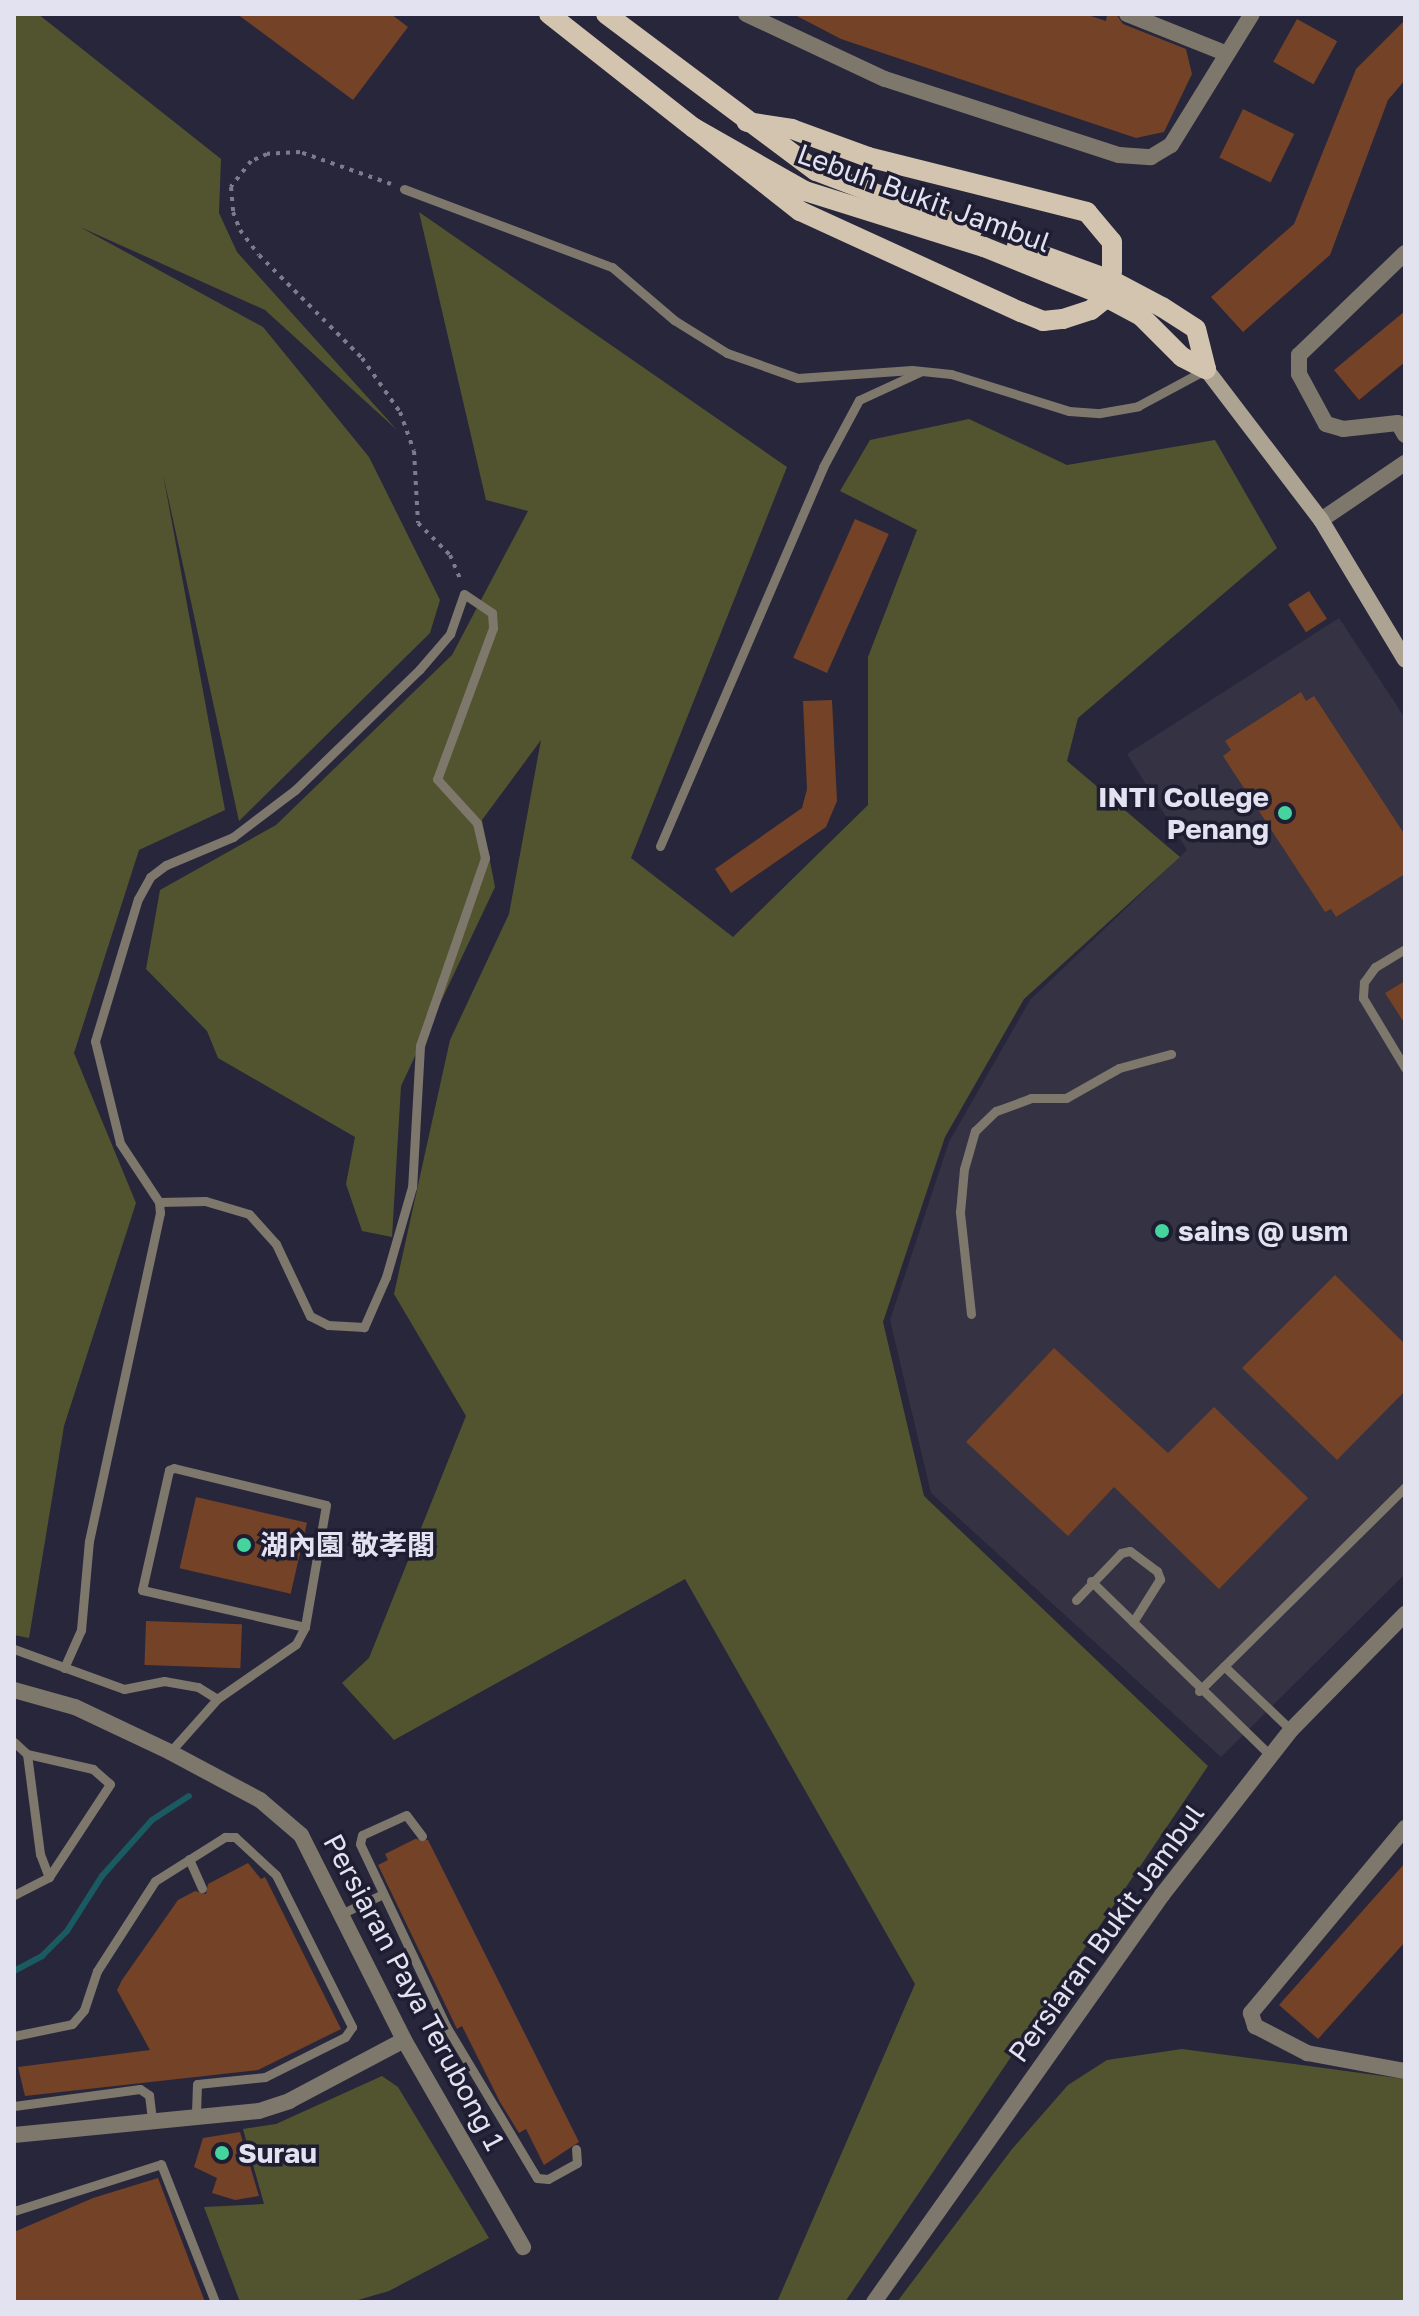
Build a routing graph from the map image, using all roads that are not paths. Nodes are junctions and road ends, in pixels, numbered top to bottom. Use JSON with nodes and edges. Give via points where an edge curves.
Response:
{"nodes":[{"id":1,"x":549,"y":14,"type":"edge"},
{"id":2,"x":606,"y":14,"type":"edge"},
{"id":3,"x":746,"y":14,"type":"edge"},
{"id":4,"x":1127,"y":14,"type":"edge"},
{"id":5,"x":1252,"y":14,"type":"edge"},
{"id":6,"x":1225,"y":53,"type":"junction"},
{"id":7,"x":747,"y":122,"type":"junction"},
{"id":8,"x":694,"y":128,"type":"junction"},
{"id":9,"x":404,"y":189,"type":"road end"},
{"id":10,"x":1405,"y":253,"type":"edge"},
{"id":11,"x":1206,"y":369,"type":"junction"},
{"id":12,"x":922,"y":372,"type":"junction"},
{"id":13,"x":1403,"y":425,"type":"edge"},
{"id":14,"x":1405,"y":463,"type":"edge"},
{"id":15,"x":1321,"y":520,"type":"junction"},
{"id":16,"x":1405,"y":660,"type":"edge"},
{"id":17,"x":660,"y":846,"type":"dead end"},
{"id":18,"x":1405,"y":949,"type":"edge"},
{"id":19,"x":1171,"y":1054,"type":"dead end"},
{"id":20,"x":1405,"y":1068,"type":"edge"},
{"id":21,"x":159,"y":1202,"type":"junction"},
{"id":22,"x":971,"y":1314,"type":"dead end"},
{"id":23,"x":1405,"y":1487,"type":"edge"},
{"id":24,"x":1091,"y":1581,"type":"junction"},
{"id":25,"x":1076,"y":1600,"type":"dead end"},
{"id":26,"x":1405,"y":1614,"type":"edge"},
{"id":27,"x":1133,"y":1622,"type":"junction"},
{"id":28,"x":305,"y":1627,"type":"junction"},
{"id":29,"x":14,"y":1649,"type":"edge"},
{"id":30,"x":1224,"y":1666,"type":"junction"},
{"id":31,"x":64,"y":1668,"type":"junction"},
{"id":32,"x":14,"y":1690,"type":"edge"},
{"id":33,"x":1199,"y":1691,"type":"junction"},
{"id":34,"x":217,"y":1699,"type":"junction"},
{"id":35,"x":1291,"y":1730,"type":"junction"},
{"id":36,"x":14,"y":1742,"type":"edge"},
{"id":37,"x":170,"y":1752,"type":"junction"},
{"id":38,"x":27,"y":1754,"type":"junction"},
{"id":39,"x":1270,"y":1755,"type":"junction"},
{"id":40,"x":1405,"y":1828,"type":"edge"},
{"id":41,"x":422,"y":1836,"type":"dead end"},
{"id":42,"x":189,"y":1859,"type":"junction"},
{"id":43,"x":49,"y":1877,"type":"junction"},
{"id":44,"x":202,"y":1888,"type":"dead end"},
{"id":45,"x":383,"y":1894,"type":"junction"},
{"id":46,"x":14,"y":1895,"type":"edge"},
{"id":47,"x":343,"y":1913,"type":"junction"},
{"id":48,"x":14,"y":2036,"type":"edge"},
{"id":49,"x":404,"y":2040,"type":"junction"},
{"id":50,"x":1405,"y":2071,"type":"edge"},
{"id":51,"x":14,"y":2106,"type":"edge"},
{"id":52,"x":196,"y":2118,"type":"junction"},
{"id":53,"x":152,"y":2121,"type":"junction"},
{"id":54,"x":14,"y":2135,"type":"edge"},
{"id":55,"x":576,"y":2149,"type":"dead end"},
{"id":56,"x":14,"y":2211,"type":"edge"},
{"id":57,"x":523,"y":2247,"type":"dead end"},
{"id":58,"x":215,"y":2302,"type":"edge"},
{"id":59,"x":874,"y":2302,"type":"edge"}],
"edges":[{"from":1,"to":8,"type":"main road","name":"Lebuh Bukit Jambul"},
{"from":2,"to":7,"type":"main road","name":"Lebuh Bukit Jambul"},
{"from":3,"to":6,"type":"street","via":[[885,79],[1119,155],[1151,157],[1171,145]]},
{"from":4,"to":6,"type":"street"},
{"from":5,"to":6,"type":"street"},
{"from":7,"to":8,"type":"main road","bridge":true,"via":[[792,129],[868,157],[1087,212],[1112,242],[1109,286],[1091,310],[1043,321],[800,211]]},
{"from":7,"to":11,"type":"main road","name":"Lebuh Bukit Jambul","via":[[793,157],[849,186],[1113,281],[1162,307],[1196,329]]},
{"from":8,"to":11,"type":"main road","name":"Lebuh Bukit Jambul","via":[[805,191],[984,247],[1096,292],[1141,316],[1182,357]]},
{"from":9,"to":12,"type":"lane","via":[[612,267],[674,320],[727,353],[769,370],[819,378],[847,372]]},
{"from":10,"to":13,"type":"street","via":[[1299,355],[1299,374],[1326,424],[1343,429]]},
{"from":11,"to":12,"type":"lane","via":[[1138,406],[1100,413],[1069,411],[951,374]]},
{"from":11,"to":15,"type":"main road","name":"Lebuh Bukit Jambul"},
{"from":12,"to":17,"type":"lane","via":[[859,400],[823,467]]},
{"from":14,"to":15,"type":"street"},
{"from":15,"to":16,"type":"main road","name":"Lebuh Bukit Jambul"},
{"from":18,"to":20,"type":"lane","via":[[1375,967],[1364,982],[1363,998]]},
{"from":19,"to":22,"type":"lane","via":[[1119,1068],[1066,1098],[1031,1098],[1008,1107],[975,1131],[960,1212]]},
{"from":21,"to":21,"type":"lane","via":[[205,1201],[249,1214],[276,1244],[310,1316],[328,1325],[364,1327],[386,1277],[412,1187],[420,1046],[485,858],[477,823],[437,779],[493,628],[492,613],[464,594],[450,634],[341,747],[233,837],[166,865],[150,877],[138,899],[95,1041],[120,1143]]},
{"from":21,"to":31,"type":"lane","via":[[144,1307],[89,1541],[81,1630]]},
{"from":23,"to":30,"type":"lane"},
{"from":24,"to":25,"type":"lane"},
{"from":24,"to":27,"type":"lane"},
{"from":24,"to":27,"type":"lane","via":[[1130,1551],[1157,1571],[1160,1579]]},
{"from":26,"to":35,"type":"street","name":"Persiaran Bukit Jambul"},
{"from":27,"to":33,"type":"lane"},
{"from":28,"to":28,"type":"lane","via":[[326,1505],[169,1470],[142,1590]]},
{"from":28,"to":34,"type":"lane","via":[[296,1644]]},
{"from":29,"to":31,"type":"lane"},
{"from":30,"to":33,"type":"lane"},
{"from":30,"to":35,"type":"lane"},
{"from":31,"to":34,"type":"lane","via":[[124,1689],[164,1681],[198,1687]]},
{"from":32,"to":37,"type":"street","name":"Persiaran Paya Terubong 1","via":[[75,1707]]},
{"from":33,"to":39,"type":"lane"},
{"from":34,"to":37,"type":"lane"},
{"from":35,"to":39,"type":"street","name":"Persiaran Bukit Jambul"},
{"from":36,"to":38,"type":"lane"},
{"from":37,"to":47,"type":"street","name":"Persiaran Paya Terubong 1","via":[[283,1817],[301,1835]]},
{"from":38,"to":43,"type":"lane","via":[[40,1854]]},
{"from":38,"to":43,"type":"lane","via":[[93,1769],[110,1784]]},
{"from":39,"to":59,"type":"street","name":"Persiaran Bukit Jambul","via":[[1162,1895]]},
{"from":40,"to":50,"type":"street","via":[[1251,2013],[1255,2026],[1307,2053]]},
{"from":41,"to":45,"type":"lane","via":[[406,1815],[362,1835],[360,1844]]},
{"from":42,"to":44,"type":"lane"},
{"from":42,"to":48,"type":"lane","via":[[155,1881],[97,1971],[84,2010],[72,2024]]},
{"from":42,"to":52,"type":"lane","via":[[230,1836],[254,1849],[276,1875],[352,2027],[345,2037],[265,2077],[197,2084]]},
{"from":43,"to":46,"type":"lane"},
{"from":45,"to":47,"type":"lane"},
{"from":45,"to":55,"type":"lane","via":[[446,2026],[537,2178],[548,2179],[577,2163]]},
{"from":47,"to":49,"type":"street","name":"Persiaran Paya Terubong 1"},
{"from":49,"to":52,"type":"street","via":[[289,2101],[259,2111]]},
{"from":49,"to":57,"type":"street","name":"Persiaran Paya Terubong 1"},
{"from":51,"to":53,"type":"lane","via":[[140,2089],[149,2095]]},
{"from":52,"to":53,"type":"street"},
{"from":53,"to":54,"type":"street"},
{"from":56,"to":58,"type":"lane","via":[[161,2164]]}]}
